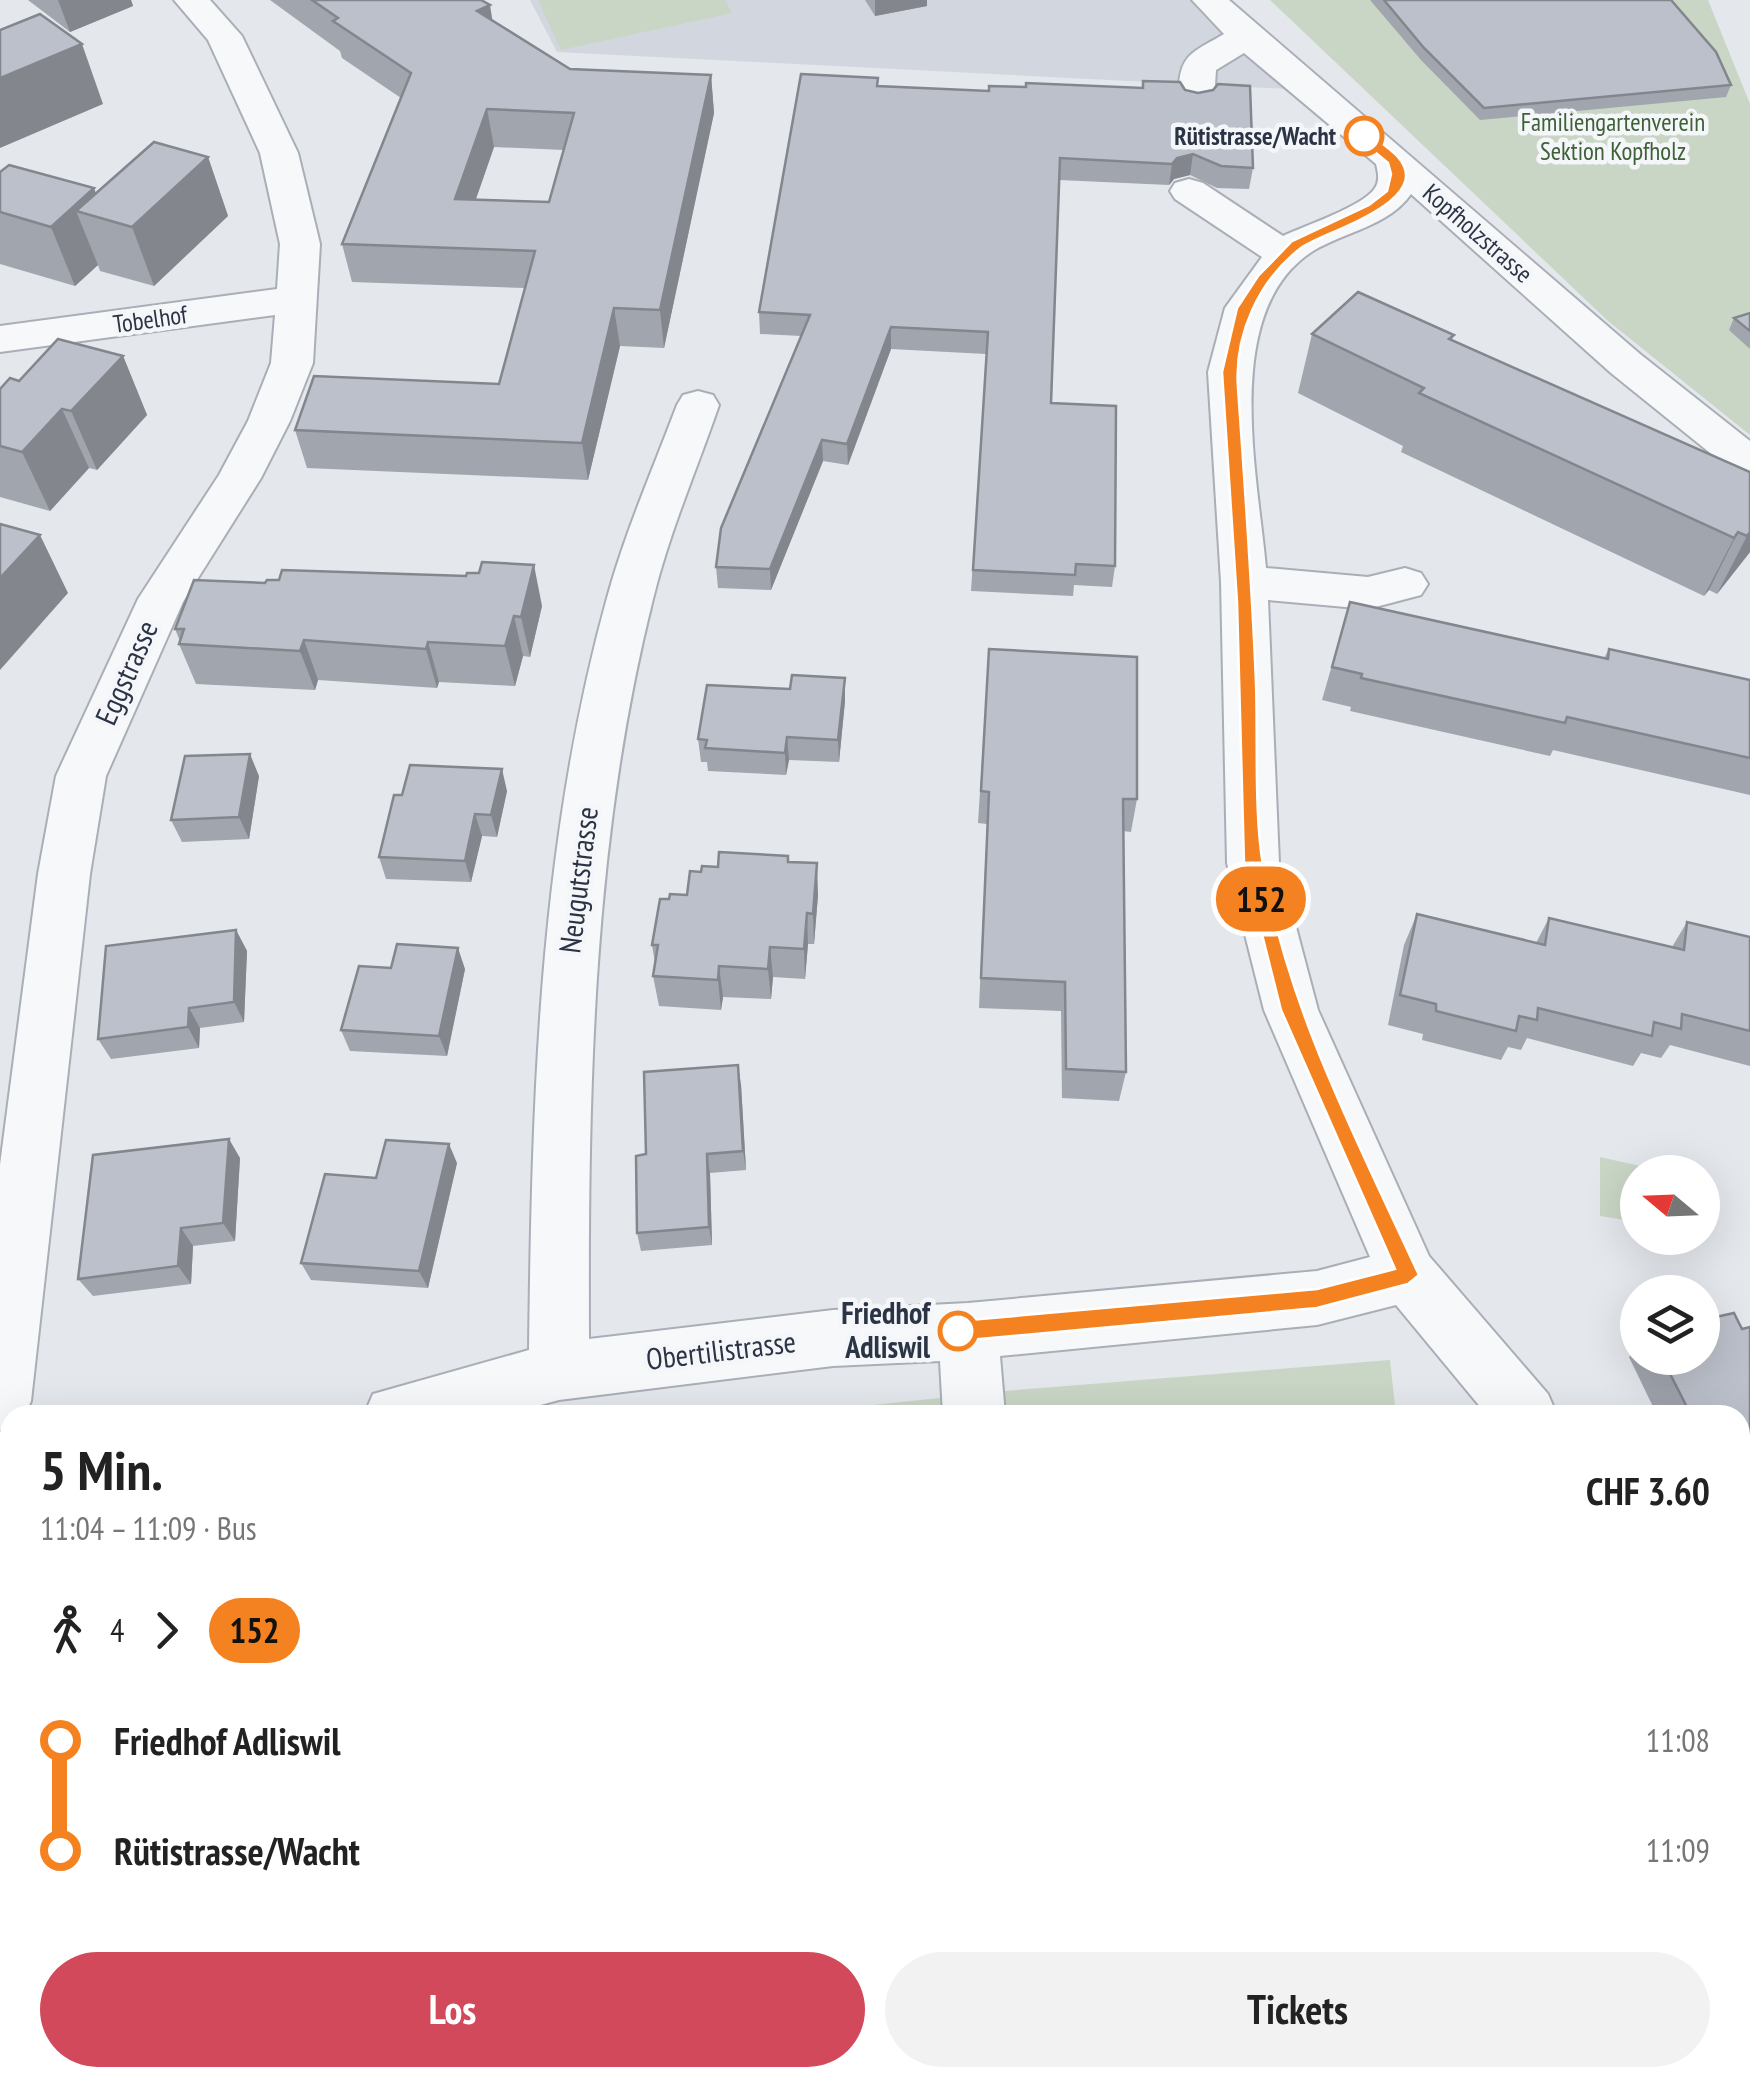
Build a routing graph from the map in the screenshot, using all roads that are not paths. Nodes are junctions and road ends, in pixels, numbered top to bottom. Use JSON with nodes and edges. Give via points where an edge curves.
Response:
{"nodes":[{"id":1,"x":191,"y":0,"type":"edge"},
{"id":2,"x":1209,"y":0,"type":"edge"},
{"id":3,"x":1245,"y":37,"type":"junction"},
{"id":4,"x":1196,"y":100,"type":"edge"},
{"id":5,"x":1394,"y":161,"type":"junction"},
{"id":6,"x":1189,"y":191,"type":"dead end"},
{"id":7,"x":1285,"y":255,"type":"junction"},
{"id":8,"x":299,"y":299,"type":"junction"},
{"id":9,"x":0,"y":339,"type":"edge"},
{"id":10,"x":698,"y":405,"type":"dead end"},
{"id":11,"x":1750,"y":463,"type":"edge"},
{"id":12,"x":1244,"y":582,"type":"junction"},
{"id":13,"x":1405,"y":584,"type":"dead end"},
{"id":14,"x":1408,"y":1275,"type":"junction"},
{"id":15,"x":968,"y":1330,"type":"junction"},
{"id":16,"x":559,"y":1371,"type":"junction"},
{"id":17,"x":0,"y":1401,"type":"edge"},
{"id":18,"x":432,"y":1405,"type":"edge"},
{"id":19,"x":973,"y":1405,"type":"edge"},
{"id":20,"x":1518,"y":1405,"type":"edge"}],
"edges":[{"from":1,"to":8,"type":"street","name":"Eggstrasse","via":[[224,36],[280,153],[300,244]]},
{"from":2,"to":3,"type":"street","name":"Kopfholzstrasse"},
{"from":3,"to":4,"type":"street","via":[[1198,65]]},
{"from":3,"to":5,"type":"street","name":"Kopfholzstrasse"},
{"from":5,"to":7,"type":"street","via":[[1393,192]]},
{"from":5,"to":11,"type":"street","name":"Kopfholzstrasse","via":[[1683,414]]},
{"from":6,"to":7,"type":"street"},
{"from":7,"to":12,"type":"street","via":[[1244,308],[1230,372]]},
{"from":8,"to":9,"type":"street","name":"Tobelhof"},
{"from":8,"to":17,"type":"street","name":"Eggstrasse","via":[[292,362],[270,421],[161,598],[81,776]]},
{"from":10,"to":16,"type":"street","name":"Neugutstrasse","via":[[631,596],[594,760],[570,920],[559,1128]]},
{"from":12,"to":13,"type":"street","via":[[1368,593]]},
{"from":12,"to":14,"type":"street","via":[[1253,863],[1265,918],[1324,1097]]},
{"from":14,"to":15,"type":"street","name":"Obertilistrasse","via":[[1317,1298]]},
{"from":14,"to":20,"type":"street"},
{"from":15,"to":16,"type":"street","name":"Obertilistrasse","via":[[833,1338]]},
{"from":15,"to":19,"type":"street"},
{"from":16,"to":18,"type":"street","name":"Obertilistrasse"}]}
